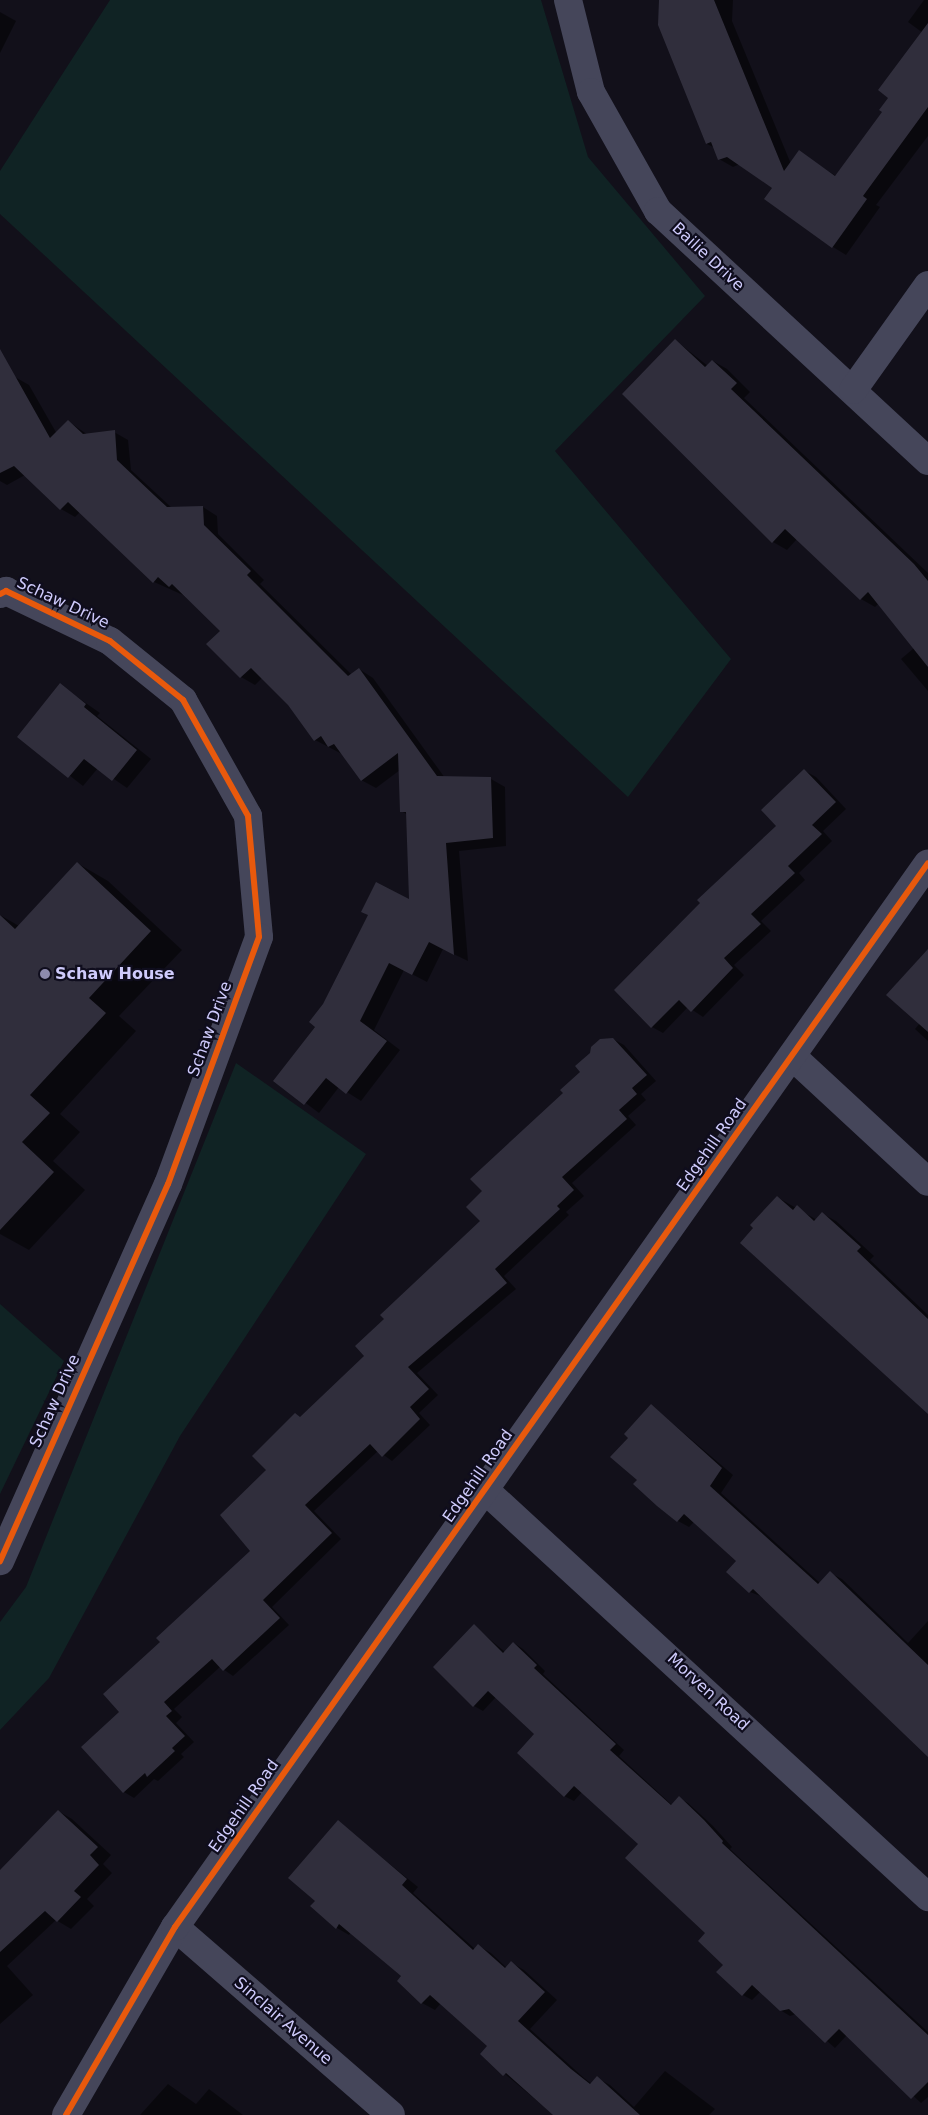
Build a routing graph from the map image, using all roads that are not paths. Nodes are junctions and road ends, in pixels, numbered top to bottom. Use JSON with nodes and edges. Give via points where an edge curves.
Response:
{"nodes":[{"id":1,"x":568,"y":0,"type":"edge"},
{"id":2,"x":928,"y":285,"type":"edge"},
{"id":3,"x":853,"y":390,"type":"junction"},
{"id":4,"x":928,"y":461,"type":"edge"},
{"id":5,"x":2,"y":585,"type":"edge"},
{"id":6,"x":928,"y":863,"type":"edge"},
{"id":7,"x":792,"y":1056,"type":"junction"},
{"id":8,"x":928,"y":1182,"type":"edge"},
{"id":9,"x":485,"y":1490,"type":"junction"},
{"id":10,"x":0,"y":1561,"type":"edge"},
{"id":11,"x":928,"y":1897,"type":"edge"},
{"id":12,"x":175,"y":1927,"type":"junction"},
{"id":13,"x":66,"y":2115,"type":"edge"},
{"id":14,"x":391,"y":2115,"type":"edge"}],
"edges":[{"from":1,"to":3,"type":"street","name":"Bailie Drive","via":[[590,92],[658,211]]},
{"from":2,"to":3,"type":"street"},
{"from":3,"to":4,"type":"street","name":"Bailie Drive"},
{"from":5,"to":10,"type":"street","name":"Schaw Drive","via":[[110,641],[182,700],[248,816],[259,937],[168,1184]]},
{"from":6,"to":7,"type":"street","name":"Edgehill Road"},
{"from":7,"to":8,"type":"street"},
{"from":7,"to":9,"type":"street","name":"Edgehill Road"},
{"from":9,"to":11,"type":"street","name":"Morven Road"},
{"from":9,"to":12,"type":"street","name":"Edgehill Road"},
{"from":12,"to":13,"type":"street","name":"Edgehill Road"},
{"from":12,"to":14,"type":"street","name":"Sinclair Avenue"}]}
